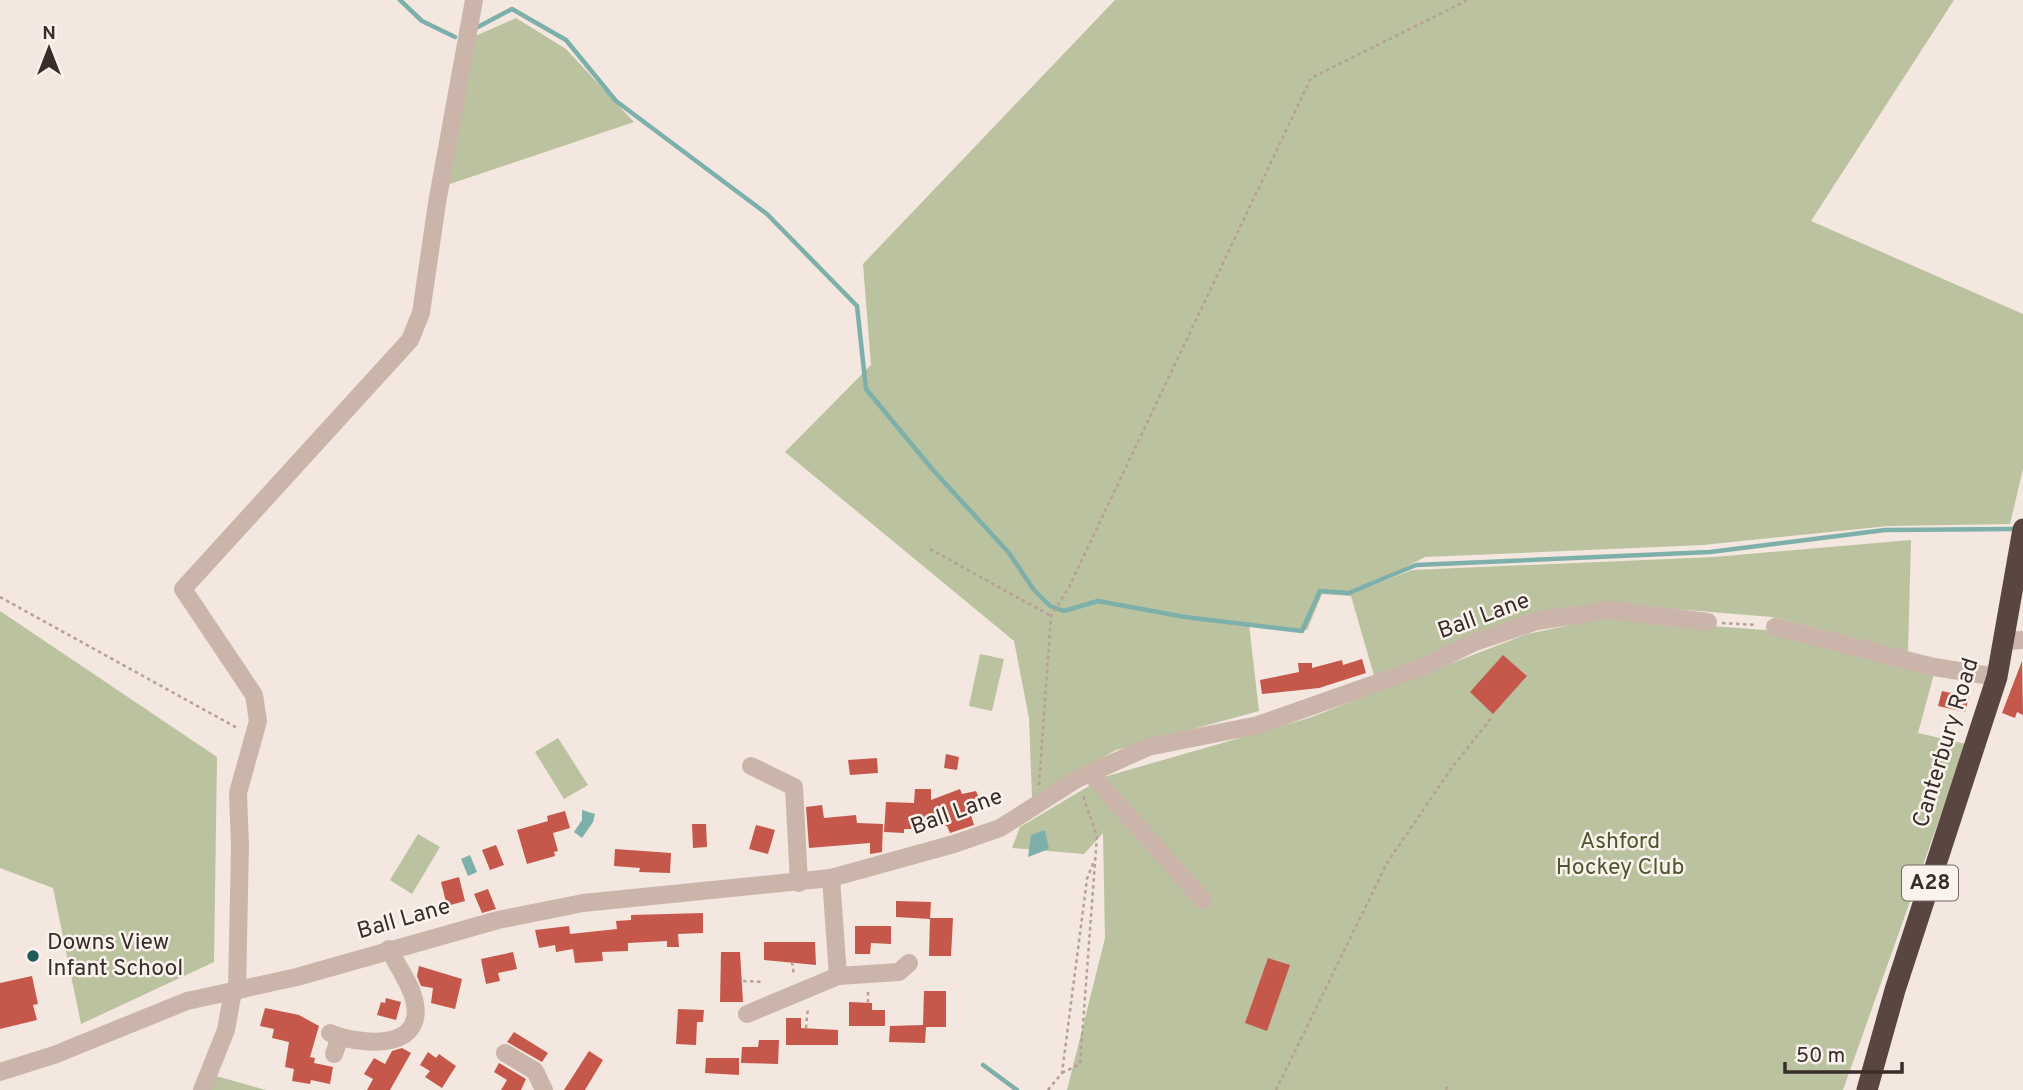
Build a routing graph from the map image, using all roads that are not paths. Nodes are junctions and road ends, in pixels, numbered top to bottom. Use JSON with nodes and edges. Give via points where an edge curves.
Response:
{"nodes":[{"id":1,"x":474,"y":0,"type":"edge"},
{"id":2,"x":2023,"y":528,"type":"edge"},
{"id":3,"x":1708,"y":622,"type":"road end"},
{"id":4,"x":1775,"y":627,"type":"road end"},
{"id":5,"x":2014,"y":641,"type":"edge"},
{"id":6,"x":1997,"y":677,"type":"junction"},
{"id":7,"x":751,"y":766,"type":"dead end"},
{"id":8,"x":1085,"y":777,"type":"junction"},
{"id":9,"x":831,"y":878,"type":"junction"},
{"id":10,"x":799,"y":883,"type":"junction"},
{"id":11,"x":1203,"y":900,"type":"dead end"},
{"id":12,"x":389,"y":949,"type":"junction"},
{"id":13,"x":904,"y":973,"type":"dead end"},
{"id":14,"x":838,"y":976,"type":"junction"},
{"id":15,"x":235,"y":991,"type":"junction"},
{"id":16,"x":747,"y":1014,"type":"dead end"},
{"id":17,"x":505,"y":1053,"type":"dead end"},
{"id":18,"x":334,"y":1055,"type":"dead end"},
{"id":19,"x":0,"y":1072,"type":"edge"},
{"id":20,"x":202,"y":1090,"type":"edge"},
{"id":21,"x":544,"y":1090,"type":"edge"},
{"id":22,"x":1867,"y":1090,"type":"edge"}],
"edges":[{"from":1,"to":15,"type":"street","via":[[421,313],[410,340],[183,589],[254,695],[258,721],[238,793]]},
{"from":2,"to":5,"type":"highway","name":"Canterbury Road","number":"A28","via":[[2016,567]]},
{"from":3,"to":8,"type":"street","name":"Ball Lane","via":[[1609,610],[1537,621],[1258,725],[1148,747]]},
{"from":4,"to":6,"type":"street","via":[[1934,667]]},
{"from":5,"to":6,"type":"highway","name":"Canterbury Road","number":"A28"},
{"from":6,"to":22,"type":"highway","name":"Canterbury Road","number":"A28"},
{"from":7,"to":10,"type":"street","via":[[794,787]]},
{"from":8,"to":9,"type":"street","name":"Ball Lane","via":[[1000,828]]},
{"from":8,"to":11,"type":"street"},
{"from":9,"to":10,"type":"street","name":"Ball Lane"},
{"from":9,"to":14,"type":"street"},
{"from":10,"to":12,"type":"street","name":"Ball Lane","via":[[583,903]]},
{"from":12,"to":15,"type":"street","name":"Ball Lane"},
{"from":12,"to":18,"type":"street","via":[[414,999],[411,1026],[379,1043],[335,1035]]},
{"from":13,"to":14,"type":"street"},
{"from":14,"to":16,"type":"street"},
{"from":15,"to":19,"type":"street","name":"Ball Lane","via":[[187,1001]]},
{"from":15,"to":20,"type":"street","via":[[226,1030]]},
{"from":17,"to":21,"type":"street","via":[[536,1072]]}]}
